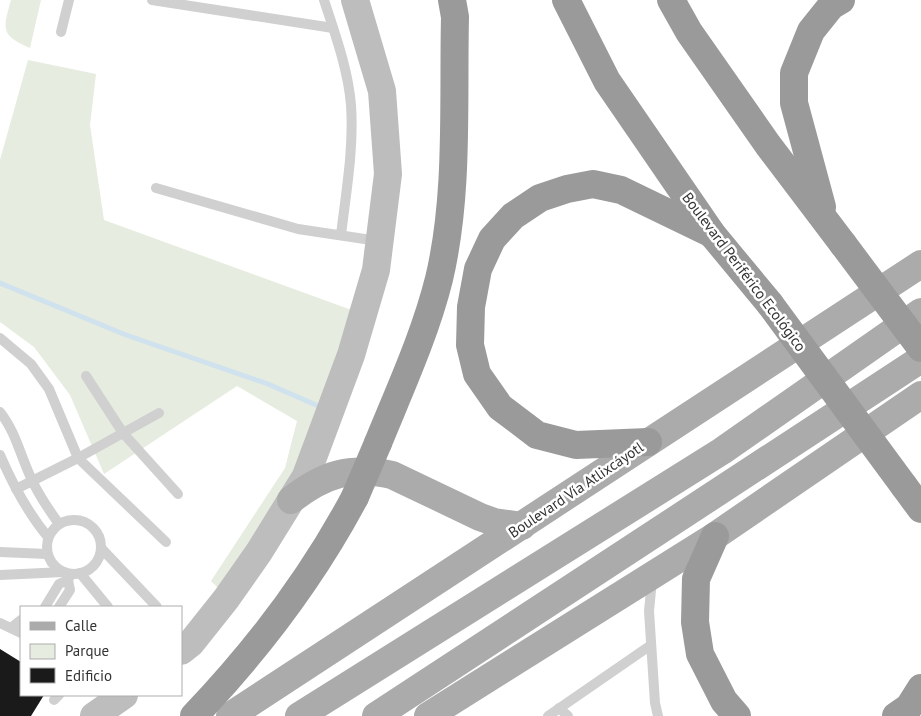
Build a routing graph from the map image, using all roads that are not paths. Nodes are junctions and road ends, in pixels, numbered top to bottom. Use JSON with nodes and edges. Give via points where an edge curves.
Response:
{"nodes":[{"id":1,"x":68,"y":0,"type":"edge"},
{"id":2,"x":152,"y":0,"type":"edge"},
{"id":3,"x":324,"y":0,"type":"edge"},
{"id":4,"x":355,"y":0,"type":"edge"},
{"id":5,"x":452,"y":0,"type":"edge"},
{"id":6,"x":566,"y":0,"type":"edge"},
{"id":7,"x":671,"y":0,"type":"edge"},
{"id":8,"x":841,"y":0,"type":"edge"},
{"id":9,"x":333,"y":28,"type":"junction"},
{"id":10,"x":61,"y":32,"type":"dead end"},
{"id":11,"x":156,"y":188,"type":"dead end"},
{"id":12,"x":826,"y":220,"type":"junction"},
{"id":13,"x":712,"y":234,"type":"junction"},
{"id":14,"x":341,"y":235,"type":"junction"},
{"id":15,"x":380,"y":241,"type":"junction"},
{"id":16,"x":921,"y":264,"type":"edge"},
{"id":17,"x":921,"y":312,"type":"edge"},
{"id":18,"x":0,"y":338,"type":"edge"},
{"id":19,"x":921,"y":348,"type":"edge"},
{"id":20,"x":921,"y":359,"type":"edge"},
{"id":21,"x":86,"y":376,"type":"dead end"},
{"id":22,"x":921,"y":395,"type":"edge"},
{"id":23,"x":0,"y":412,"type":"edge"},
{"id":24,"x":159,"y":413,"type":"dead end"},
{"id":25,"x":123,"y":433,"type":"junction"},
{"id":26,"x":648,"y":442,"type":"junction"},
{"id":27,"x":0,"y":455,"type":"edge"},
{"id":28,"x":78,"y":458,"type":"junction"},
{"id":29,"x":32,"y":480,"type":"junction"},
{"id":30,"x":16,"y":489,"type":"junction"},
{"id":31,"x":178,"y":494,"type":"dead end"},
{"id":32,"x":291,"y":500,"type":"junction"},
{"id":33,"x":921,"y":509,"type":"edge"},
{"id":34,"x":59,"y":524,"type":"junction"},
{"id":35,"x":522,"y":526,"type":"junction"},
{"id":36,"x":715,"y":536,"type":"junction"},
{"id":37,"x":48,"y":537,"type":"junction"},
{"id":38,"x":166,"y":542,"type":"dead end"},
{"id":39,"x":101,"y":548,"type":"junction"},
{"id":40,"x":0,"y":552,"type":"edge"},
{"id":41,"x":47,"y":554,"type":"junction"},
{"id":42,"x":652,"y":574,"type":"junction"},
{"id":43,"x":0,"y":575,"type":"edge"},
{"id":44,"x":71,"y":575,"type":"junction"},
{"id":45,"x":46,"y":606,"type":"edge"},
{"id":46,"x":60,"y":606,"type":"edge"},
{"id":47,"x":107,"y":606,"type":"edge"},
{"id":48,"x":156,"y":606,"type":"edge"},
{"id":49,"x":20,"y":621,"type":"edge"},
{"id":50,"x":0,"y":623,"type":"edge"},
{"id":51,"x":11,"y":628,"type":"junction"},
{"id":52,"x":20,"y":632,"type":"edge"},
{"id":53,"x":184,"y":642,"type":"edge"},
{"id":54,"x":651,"y":645,"type":"junction"},
{"id":55,"x":921,"y":688,"type":"edge"},
{"id":56,"x":123,"y":696,"type":"edge"},
{"id":57,"x":559,"y":708,"type":"junction"},
{"id":58,"x":94,"y":716,"type":"edge"},
{"id":59,"x":194,"y":716,"type":"edge"},
{"id":60,"x":230,"y":716,"type":"edge"},
{"id":61,"x":299,"y":716,"type":"edge"},
{"id":62,"x":376,"y":716,"type":"edge"},
{"id":63,"x":428,"y":716,"type":"edge"},
{"id":64,"x":548,"y":716,"type":"edge"},
{"id":65,"x":568,"y":716,"type":"edge"},
{"id":66,"x":658,"y":716,"type":"edge"},
{"id":67,"x":737,"y":716,"type":"edge"},
{"id":68,"x":896,"y":716,"type":"edge"}],
"edges":[{"from":1,"to":10,"type":"lane"},
{"from":2,"to":9,"type":"lane"},
{"from":3,"to":9,"type":"lane"},
{"from":4,"to":15,"type":"street","via":[[382,92],[388,174]]},
{"from":5,"to":59,"type":"highway","bridge":true,"via":[[455,17],[452,177],[446,243],[439,279],[417,348],[355,497],[321,557],[285,610]]},
{"from":6,"to":13,"type":"highway","name":"Boulevard Periférico Ecológico","via":[[608,81]]},
{"from":7,"to":12,"type":"highway","via":[[689,32],[768,145]]},
{"from":8,"to":12,"type":"highway","via":[[831,6],[811,31],[794,73],[794,103]]},
{"from":9,"to":14,"type":"lane","via":[[351,103],[352,150]]},
{"from":11,"to":14,"type":"lane","via":[[298,229]]},
{"from":12,"to":19,"type":"highway","bridge":true},
{"from":13,"to":26,"type":"highway","via":[[621,190],[593,184],[540,198],[513,216],[492,240],[478,269],[471,307],[470,345],[477,374],[500,407],[537,434],[576,445]]},
{"from":13,"to":33,"type":"highway","name":"Boulevard Periférico Ecológico","bridge":true,"via":[[770,304]]},
{"from":14,"to":15,"type":"lane"},
{"from":15,"to":32,"type":"street","via":[[376,270],[351,355],[306,476]]},
{"from":16,"to":26,"type":"main road","name":"Boulevard Vía Atlixcáyotl"},
{"from":17,"to":61,"type":"main road","via":[[722,450]]},
{"from":18,"to":28,"type":"lane","via":[[31,364],[49,388]]},
{"from":20,"to":62,"type":"main road"},
{"from":21,"to":25,"type":"lane"},
{"from":22,"to":36,"type":"main road"},
{"from":23,"to":29,"type":"lane","via":[[13,433]]},
{"from":24,"to":25,"type":"lane"},
{"from":25,"to":28,"type":"lane"},
{"from":25,"to":31,"type":"lane"},
{"from":26,"to":35,"type":"main road","name":"Boulevard Vía Atlixcáyotl"},
{"from":27,"to":30,"type":"lane"},
{"from":28,"to":29,"type":"lane"},
{"from":28,"to":38,"type":"lane"},
{"from":29,"to":30,"type":"lane"},
{"from":29,"to":34,"type":"lane"},
{"from":30,"to":37,"type":"lane"},
{"from":32,"to":35,"type":"main road","via":[[326,478],[369,471],[392,475],[494,522]]},
{"from":32,"to":53,"type":"street","via":[[226,599]]},
{"from":34,"to":37,"type":"lane"},
{"from":34,"to":39,"type":"lane","via":[[83,522],[91,526]]},
{"from":35,"to":60,"type":"main road","name":"Boulevard Vía Atlixcáyotl"},
{"from":36,"to":42,"type":"main road"},
{"from":36,"to":67,"type":"highway","via":[[696,579],[695,622],[700,654],[724,701]]},
{"from":37,"to":41,"type":"lane"},
{"from":39,"to":44,"type":"lane","via":[[95,564]]},
{"from":39,"to":48,"type":"lane"},
{"from":40,"to":41,"type":"lane"},
{"from":41,"to":44,"type":"lane","via":[[56,568]]},
{"from":42,"to":54,"type":"lane"},
{"from":42,"to":63,"type":"main road"},
{"from":43,"to":44,"type":"lane"},
{"from":44,"to":45,"type":"lane","via":[[59,584]]},
{"from":44,"to":46,"type":"lane","via":[[70,590]]},
{"from":44,"to":47,"type":"lane"},
{"from":49,"to":51,"type":"lane"},
{"from":50,"to":51,"type":"lane"},
{"from":51,"to":52,"type":"lane"},
{"from":54,"to":57,"type":"lane"},
{"from":54,"to":66,"type":"lane"},
{"from":55,"to":68,"type":"highway","via":[[909,707]]},
{"from":56,"to":58,"type":"street"},
{"from":57,"to":64,"type":"lane"},
{"from":57,"to":65,"type":"lane"}]}
